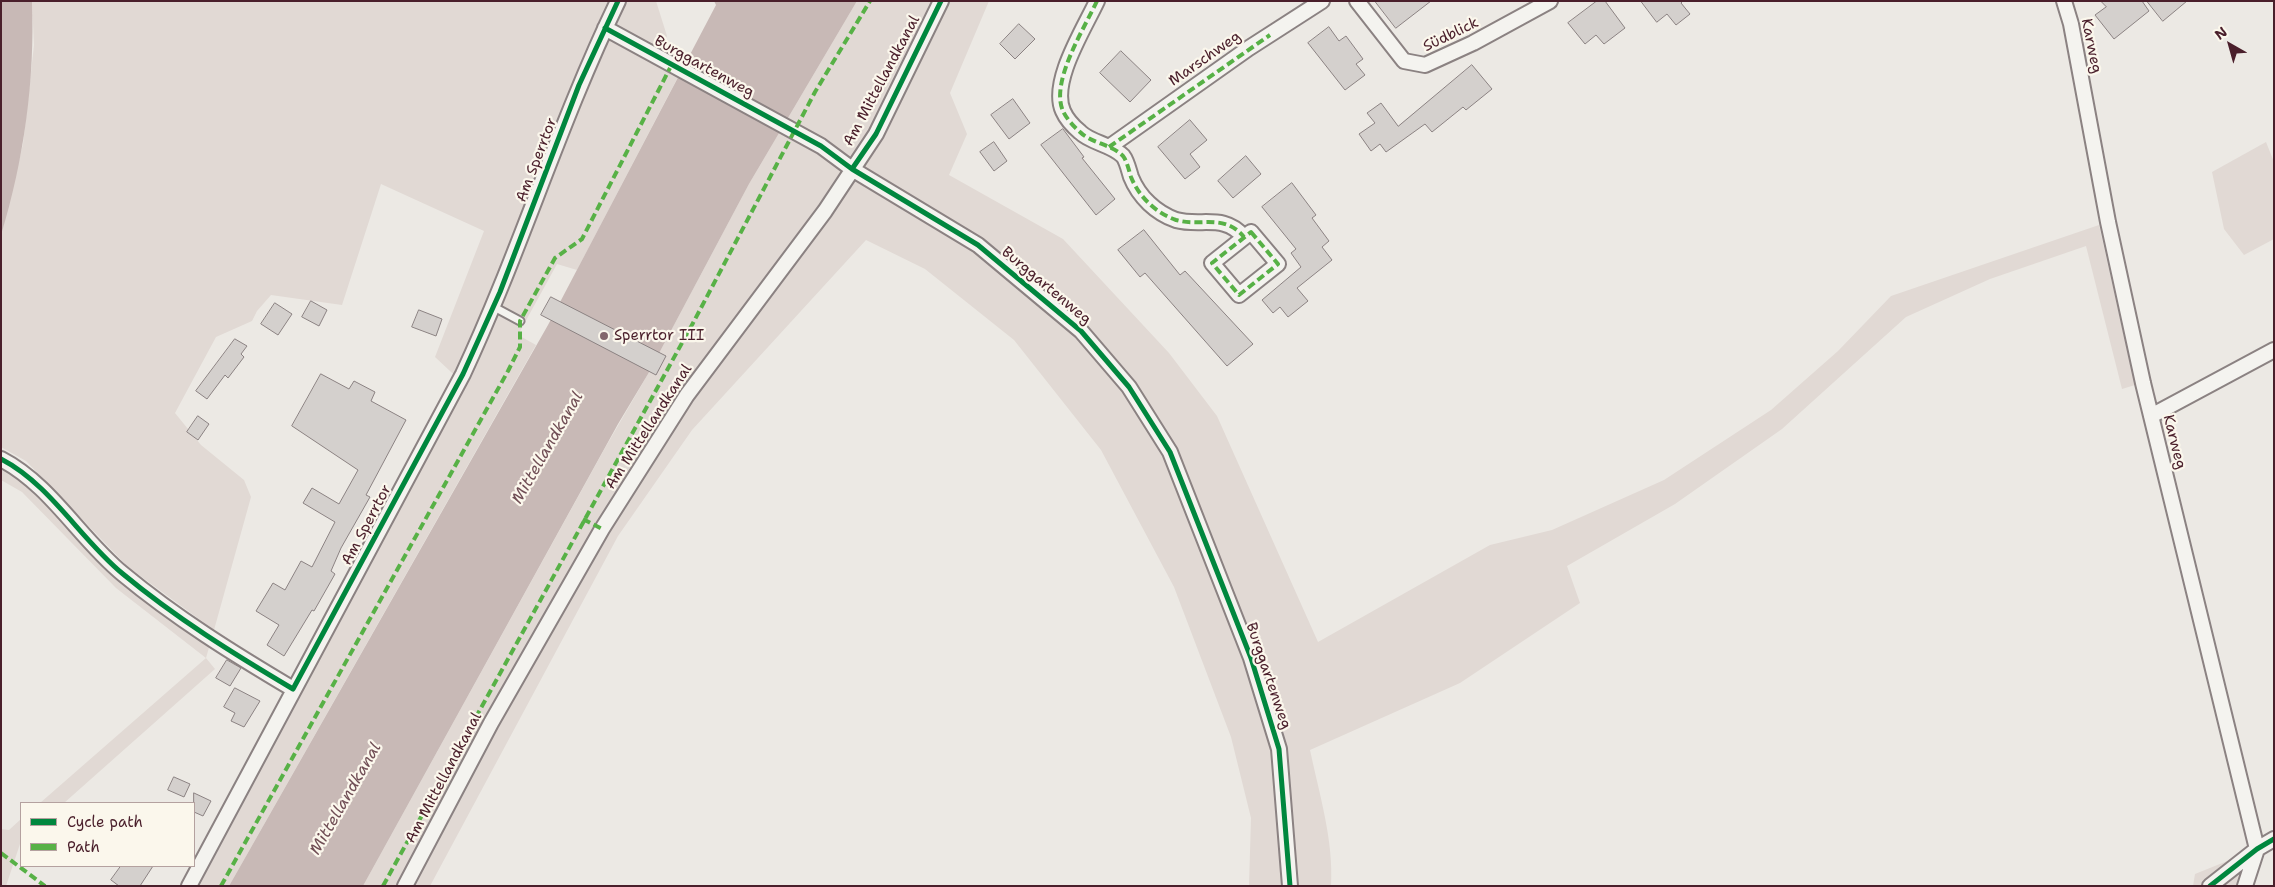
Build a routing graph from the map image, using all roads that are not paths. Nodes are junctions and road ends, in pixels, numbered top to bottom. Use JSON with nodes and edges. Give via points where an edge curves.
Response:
{"nodes":[{"id":1,"x":618,"y":1,"type":"edge"},
{"id":2,"x":941,"y":1,"type":"edge"},
{"id":3,"x":1097,"y":1,"type":"edge"},
{"id":4,"x":1322,"y":1,"type":"edge"},
{"id":5,"x":1357,"y":1,"type":"edge"},
{"id":6,"x":1550,"y":1,"type":"edge"},
{"id":7,"x":2064,"y":1,"type":"edge"},
{"id":8,"x":606,"y":28,"type":"junction"},
{"id":9,"x":1109,"y":147,"type":"junction"},
{"id":10,"x":852,"y":169,"type":"junction"},
{"id":11,"x":1244,"y":236,"type":"junction"},
{"id":12,"x":494,"y":307,"type":"junction"},
{"id":13,"x":520,"y":321,"type":"dead end"},
{"id":14,"x":2274,"y":350,"type":"edge"},
{"id":15,"x":2151,"y":416,"type":"junction"},
{"id":16,"x":1,"y":459,"type":"edge"},
{"id":17,"x":293,"y":689,"type":"junction"},
{"id":18,"x":2274,"y":839,"type":"edge"},
{"id":19,"x":2257,"y":849,"type":"junction"},
{"id":20,"x":189,"y":886,"type":"edge"},
{"id":21,"x":404,"y":886,"type":"edge"},
{"id":22,"x":1290,"y":886,"type":"edge"},
{"id":23,"x":2210,"y":886,"type":"edge"},
{"id":24,"x":2245,"y":886,"type":"edge"}],
"edges":[{"from":1,"to":8,"type":"street"},
{"from":2,"to":10,"type":"street","name":"Am Mittellandkanal","via":[[876,134]]},
{"from":3,"to":9,"type":"street","via":[[1059,87],[1063,111],[1081,134]]},
{"from":4,"to":9,"type":"street","name":"Marschweg","via":[[1249,48]]},
{"from":5,"to":6,"type":"street","name":"Südblick","via":[[1404,61],[1425,66]]},
{"from":7,"to":15,"type":"street","name":"Karweg"},
{"from":8,"to":10,"type":"street","name":"Burggartenweg","via":[[821,146]]},
{"from":8,"to":12,"type":"street","name":"Am Sperrtor","via":[[579,85]]},
{"from":9,"to":11,"type":"street","via":[[1124,157],[1136,189],[1154,209],[1177,220],[1215,221],[1237,228]]},
{"from":10,"to":21,"type":"street","name":"Am Mittellandkanal","via":[[825,211],[687,395],[602,529],[491,723]]},
{"from":10,"to":22,"type":"street","name":"Burggartenweg","via":[[978,245],[1081,331],[1129,387],[1170,452],[1251,658],[1279,749]]},
{"from":11,"to":11,"type":"street","via":[[1251,232],[1278,264],[1239,295],[1212,263]]},
{"from":12,"to":13,"type":"lane"},
{"from":12,"to":17,"type":"street","name":"Am Sperrtor","via":[[463,374]]},
{"from":14,"to":15,"type":"street"},
{"from":15,"to":19,"type":"street","name":"Karweg"},
{"from":16,"to":17,"type":"street","via":[[36,484],[121,573],[206,637]]},
{"from":17,"to":20,"type":"street","name":"Am Sperrtor"},
{"from":18,"to":19,"type":"street"},
{"from":19,"to":23,"type":"street"},
{"from":19,"to":24,"type":"street"}]}
